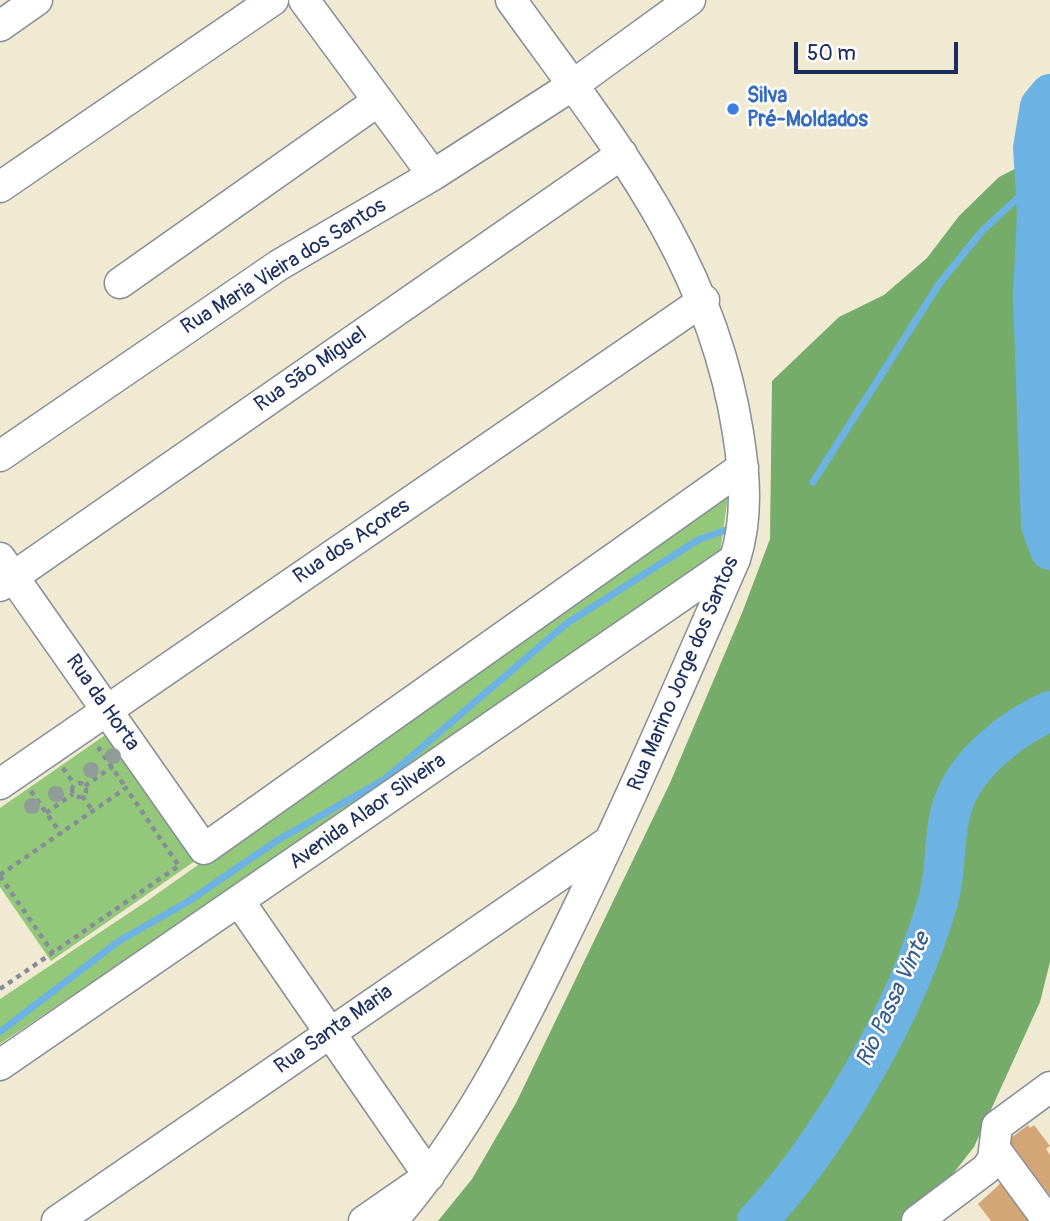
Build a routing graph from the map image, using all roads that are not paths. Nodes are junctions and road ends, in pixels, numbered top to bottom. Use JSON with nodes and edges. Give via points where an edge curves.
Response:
{"nodes":[{"id":1,"x":37,"y":0,"type":"edge"},
{"id":2,"x":273,"y":0,"type":"edge"},
{"id":3,"x":304,"y":0,"type":"edge"},
{"id":4,"x":511,"y":0,"type":"edge"},
{"id":5,"x":690,"y":0,"type":"edge"},
{"id":6,"x":0,"y":26,"type":"edge"},
{"id":7,"x":573,"y":85,"type":"junction"},
{"id":8,"x":378,"y":101,"type":"junction"},
{"id":9,"x":622,"y":154,"type":"junction"},
{"id":10,"x":433,"y":175,"type":"junction"},
{"id":11,"x":0,"y":187,"type":"edge"},
{"id":12,"x":120,"y":283,"type":"dead end"},
{"id":13,"x":704,"y":300,"type":"junction"},
{"id":14,"x":0,"y":456,"type":"edge"},
{"id":15,"x":743,"y":467,"type":"junction"},
{"id":16,"x":735,"y":559,"type":"junction"},
{"id":17,"x":4,"y":573,"type":"edge"},
{"id":18,"x":95,"y":718,"type":"junction"},
{"id":19,"x":9,"y":778,"type":"edge"},
{"id":20,"x":612,"y":839,"type":"junction"},
{"id":21,"x":239,"y":901,"type":"junction"},
{"id":22,"x":330,"y":1033,"type":"junction"},
{"id":23,"x":0,"y":1065,"type":"edge"},
{"id":24,"x":1050,"y":1087,"type":"edge"},
{"id":25,"x":995,"y":1149,"type":"junction"},
{"id":26,"x":429,"y":1176,"type":"junction"},
{"id":27,"x":57,"y":1221,"type":"edge"},
{"id":28,"x":364,"y":1221,"type":"edge"},
{"id":29,"x":393,"y":1221,"type":"edge"},
{"id":30,"x":917,"y":1221,"type":"edge"},
{"id":31,"x":1048,"y":1221,"type":"edge"}],
"edges":[{"from":1,"to":6,"type":"street"},
{"from":2,"to":11,"type":"street"},
{"from":3,"to":8,"type":"street"},
{"from":4,"to":7,"type":"street","name":"Rua Marino Jorge dos Santos"},
{"from":5,"to":7,"type":"street","name":"Rua Maria Vieira dos Santos"},
{"from":7,"to":9,"type":"street","name":"Rua Marino Jorge dos Santos"},
{"from":7,"to":10,"type":"street","name":"Rua Maria Vieira dos Santos"},
{"from":8,"to":10,"type":"street"},
{"from":8,"to":12,"type":"street"},
{"from":9,"to":13,"type":"street","name":"Rua Marino Jorge dos Santos"},
{"from":9,"to":17,"type":"street","name":"Rua São Miguel"},
{"from":10,"to":14,"type":"street","name":"Rua Maria Vieira dos Santos","via":[[268,272]]},
{"from":13,"to":15,"type":"street","name":"Rua Marino Jorge dos Santos","via":[[735,412]]},
{"from":13,"to":18,"type":"street","name":"Rua dos Açores"},
{"from":15,"to":16,"type":"street","name":"Rua Marino Jorge dos Santos","via":[[744,511]]},
{"from":15,"to":18,"type":"street","name":"Rua da Horta","via":[[204,849],[124,759]]},
{"from":16,"to":20,"type":"street","name":"Rua Marino Jorge dos Santos"},
{"from":16,"to":21,"type":"street","name":"Avenida Alaor Silveira"},
{"from":17,"to":18,"type":"street","name":"Rua da Horta"},
{"from":18,"to":19,"type":"street","name":"Rua dos Açores"},
{"from":20,"to":22,"type":"street","name":"Rua Santa Maria"},
{"from":20,"to":26,"type":"street","name":"Rua Marino Jorge dos Santos","via":[[492,1082]]},
{"from":21,"to":22,"type":"street"},
{"from":21,"to":23,"type":"street","name":"Avenida Alaor Silveira"},
{"from":22,"to":26,"type":"street"},
{"from":22,"to":27,"type":"street","name":"Rua Santa Maria"},
{"from":24,"to":25,"type":"street","via":[[998,1126]]},
{"from":25,"to":30,"type":"street","via":[[986,1169]]},
{"from":25,"to":31,"type":"street"},
{"from":26,"to":28,"type":"street"},
{"from":26,"to":29,"type":"street","name":"Rua Marino Jorge dos Santos"}]}
